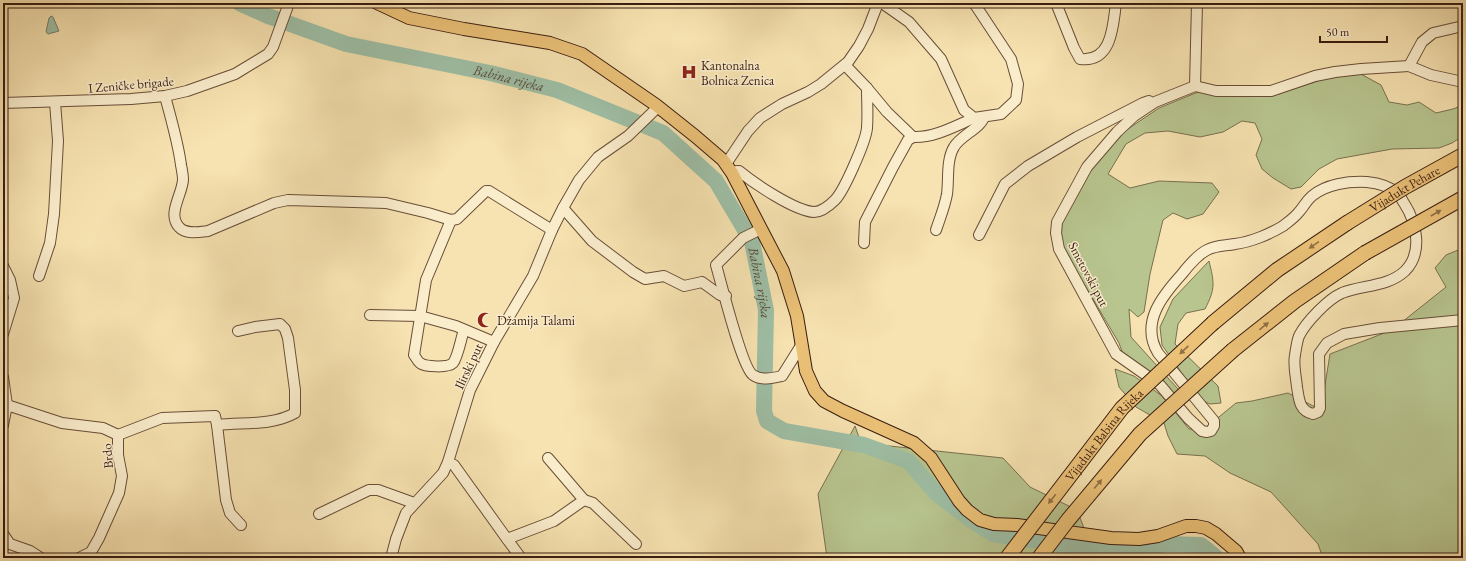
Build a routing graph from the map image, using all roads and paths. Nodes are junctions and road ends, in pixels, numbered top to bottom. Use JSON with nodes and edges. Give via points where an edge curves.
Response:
{"nodes":[{"id":1,"x":289,"y":3,"type":"edge"},
{"id":2,"x":377,"y":3,"type":"edge"},
{"id":3,"x":878,"y":3,"type":"edge"},
{"id":4,"x":882,"y":3,"type":"edge"},
{"id":5,"x":974,"y":3,"type":"edge"},
{"id":6,"x":1056,"y":3,"type":"edge"},
{"id":7,"x":1116,"y":3,"type":"edge"},
{"id":8,"x":1198,"y":3,"type":"edge"},
{"id":9,"x":1463,"y":26,"type":"edge"},
{"id":10,"x":845,"y":65,"type":"junction"},
{"id":11,"x":1409,"y":66,"type":"junction"},
{"id":12,"x":1463,"y":82,"type":"edge"},
{"id":13,"x":1195,"y":86,"type":"junction"},
{"id":14,"x":867,"y":88,"type":"junction"},
{"id":15,"x":165,"y":96,"type":"junction"},
{"id":16,"x":55,"y":102,"type":"junction"},
{"id":17,"x":1155,"y":102,"type":"junction"},
{"id":18,"x":3,"y":103,"type":"edge"},
{"id":19,"x":658,"y":108,"type":"junction"},
{"id":20,"x":984,"y":117,"type":"junction"},
{"id":21,"x":974,"y":118,"type":"junction"},
{"id":22,"x":913,"y":137,"type":"junction"},
{"id":23,"x":1463,"y":155,"type":"edge"},
{"id":24,"x":729,"y":168,"type":"junction"},
{"id":25,"x":1463,"y":198,"type":"edge"},
{"id":26,"x":563,"y":208,"type":"junction"},
{"id":27,"x":451,"y":220,"type":"junction"},
{"id":28,"x":552,"y":230,"type":"junction"},
{"id":29,"x":757,"y":230,"type":"junction"},
{"id":30,"x":936,"y":230,"type":"dead end"},
{"id":31,"x":979,"y":235,"type":"dead end"},
{"id":32,"x":864,"y":243,"type":"dead end"},
{"id":33,"x":3,"y":266,"type":"edge"},
{"id":34,"x":39,"y":276,"type":"dead end"},
{"id":35,"x":726,"y":296,"type":"junction"},
{"id":36,"x":370,"y":315,"type":"dead end"},
{"id":37,"x":420,"y":316,"type":"junction"},
{"id":38,"x":1463,"y":320,"type":"edge"},
{"id":39,"x":1213,"y":323,"type":"joint"},
{"id":40,"x":464,"y":330,"type":"junction"},
{"id":41,"x":238,"y":331,"type":"dead end"},
{"id":42,"x":3,"y":334,"type":"edge"},
{"id":43,"x":494,"y":342,"type":"junction"},
{"id":44,"x":802,"y":344,"type":"junction"},
{"id":45,"x":3,"y":377,"type":"edge"},
{"id":46,"x":7,"y":405,"type":"junction"},
{"id":47,"x":3,"y":425,"type":"edge"},
{"id":48,"x":218,"y":425,"type":"junction"},
{"id":49,"x":118,"y":435,"type":"junction"},
{"id":50,"x":548,"y":458,"type":"dead end"},
{"id":51,"x":448,"y":462,"type":"junction"},
{"id":52,"x":584,"y":500,"type":"junction"},
{"id":53,"x":414,"y":503,"type":"junction"},
{"id":54,"x":319,"y":514,"type":"dead end"},
{"id":55,"x":241,"y":526,"type":"dead end"},
{"id":56,"x":3,"y":534,"type":"edge"},
{"id":57,"x":507,"y":539,"type":"junction"},
{"id":58,"x":636,"y":544,"type":"dead end"},
{"id":59,"x":41,"y":558,"type":"edge"},
{"id":60,"x":79,"y":558,"type":"edge"},
{"id":61,"x":391,"y":558,"type":"edge"},
{"id":62,"x":520,"y":558,"type":"edge"},
{"id":63,"x":1007,"y":558,"type":"edge"},
{"id":64,"x":1039,"y":558,"type":"edge"},
{"id":65,"x":1240,"y":558,"type":"edge"}],
"edges":[{"from":1,"to":15,"type":"street","name":"I Zeničke brigade","via":[[268,54],[236,74],[187,92]]},
{"from":2,"to":19,"type":"main road","via":[[408,18],[550,43],[582,54]]},
{"from":3,"to":10,"type":"street","via":[[859,46]]},
{"from":4,"to":21,"type":"street","via":[[908,22],[941,58],[964,110]]},
{"from":5,"to":20,"type":"street","via":[[1010,59],[1018,84],[1016,100],[1001,114]]},
{"from":6,"to":7,"type":"street","via":[[1074,48],[1080,59],[1086,59],[1097,57],[1110,42]]},
{"from":8,"to":13,"type":"street"},
{"from":9,"to":11,"type":"street","via":[[1433,33],[1422,42]]},
{"from":10,"to":14,"type":"street"},
{"from":10,"to":24,"type":"street","via":[[821,84],[760,118],[748,131]]},
{"from":11,"to":12,"type":"street","via":[[1431,75]]},
{"from":11,"to":13,"type":"street","via":[[1335,72],[1271,91],[1216,91]]},
{"from":13,"to":17,"type":"street","name":"Smetovski put"},
{"from":14,"to":22,"type":"street"},
{"from":14,"to":24,"type":"street","via":[[867,129],[855,163],[836,199],[823,210],[814,212],[798,208],[739,171]]},
{"from":15,"to":16,"type":"street","name":"I Zeničke brigade"},
{"from":15,"to":27,"type":"street","via":[[180,152],[183,180],[175,209],[175,220],[179,228],[186,232],[208,231],[274,203],[288,200],[386,203]]},
{"from":16,"to":18,"type":"street","name":"I Zeničke brigade"},
{"from":16,"to":34,"type":"street","via":[[58,141],[54,214],[50,243]]},
{"from":17,"to":31,"type":"street","via":[[1143,103],[1028,166],[1005,184]]},
{"from":17,"to":38,"type":"street","name":"Smetovski put","via":[[1134,116],[1117,132],[1087,167],[1057,222],[1056,233],[1059,249],[1116,354],[1160,385],[1202,431],[1211,431],[1214,421],[1153,344],[1151,324],[1156,308],[1193,260],[1206,250],[1236,244],[1283,226],[1313,195],[1338,184],[1367,182],[1383,185],[1397,193],[1409,212],[1416,238],[1416,250],[1405,271],[1395,278],[1342,293],[1327,302],[1299,336],[1294,356],[1302,408],[1314,414],[1320,408],[1319,354],[1327,343],[1351,332]]},
{"from":19,"to":24,"type":"main road","via":[[695,136]]},
{"from":19,"to":26,"type":"street","name":"Ilirski put","via":[[628,136],[598,157],[579,180]]},
{"from":20,"to":21,"type":"street"},
{"from":20,"to":30,"type":"street","via":[[980,124],[954,147],[949,163],[947,195]]},
{"from":21,"to":22,"type":"street","via":[[924,137]]},
{"from":22,"to":32,"type":"street","via":[[908,140],[871,209],[864,228]]},
{"from":23,"to":39,"type":"highway","name":"Vijadukt Pehare","one_way":true,"bridge":true,"via":[[1346,223],[1277,270]]},
{"from":24,"to":29,"type":"main road"},
{"from":64,"to":25,"type":"highway","name":"Vijadukt Babina Rijeka","one_way":true,"bridge":true,"via":[[1140,434],[1233,350],[1294,300],[1365,253]]},
{"from":26,"to":28,"type":"street","name":"Ilirski put"},
{"from":26,"to":35,"type":"street","via":[[592,241],[645,279],[664,276],[684,286],[702,282],[720,295]]},
{"from":27,"to":28,"type":"street","via":[[457,219],[483,192],[489,191]]},
{"from":27,"to":37,"type":"street","via":[[426,280]]},
{"from":28,"to":43,"type":"street","name":"Ilirski put","via":[[533,276]]},
{"from":29,"to":35,"type":"street","via":[[743,238],[716,265]]},
{"from":29,"to":44,"type":"main road","via":[[783,271],[797,316]]},
{"from":33,"to":42,"type":"street","via":[[10,280],[14,298]]},
{"from":35,"to":44,"type":"street","via":[[732,326],[750,373],[768,379],[782,376]]},
{"from":36,"to":37,"type":"street"},
{"from":37,"to":40,"type":"street"},
{"from":37,"to":40,"type":"street","via":[[414,355],[420,363],[449,366],[453,363]]},
{"from":39,"to":63,"type":"highway","name":"Vijadukt Babina Rijeka","one_way":true,"bridge":true,"via":[[1122,408]]},
{"from":40,"to":43,"type":"street"},
{"from":41,"to":48,"type":"street","via":[[280,324],[285,329],[296,413],[254,424]]},
{"from":43,"to":51,"type":"street","name":"Ilirski put","via":[[470,390]]},
{"from":44,"to":65,"type":"main road","via":[[806,371],[815,391],[824,401],[914,443],[931,458],[959,501],[980,520],[994,524],[1111,538],[1139,539],[1158,536],[1186,526],[1196,526],[1216,534],[1236,551]]},
{"from":45,"to":46,"type":"street"},
{"from":46,"to":47,"type":"street"},
{"from":46,"to":49,"type":"street","name":"Brdo","via":[[62,423],[103,428]]},
{"from":48,"to":49,"type":"street","via":[[215,416],[162,418]]},
{"from":48,"to":55,"type":"street","via":[[226,500],[230,513]]},
{"from":49,"to":60,"type":"street","name":"Brdo","via":[[122,476],[119,493],[91,552]]},
{"from":50,"to":52,"type":"street"},
{"from":51,"to":53,"type":"street","name":"Ilirski put","via":[[443,473]]},
{"from":51,"to":57,"type":"street","via":[[454,465]]},
{"from":52,"to":57,"type":"street","via":[[554,521]]},
{"from":52,"to":58,"type":"street","via":[[593,503]]},
{"from":53,"to":54,"type":"street","via":[[378,490],[369,490]]},
{"from":53,"to":61,"type":"street","name":"Ilirski put","via":[[406,513]]},
{"from":56,"to":59,"type":"street","via":[[10,544]]},
{"from":57,"to":62,"type":"street"}]}
